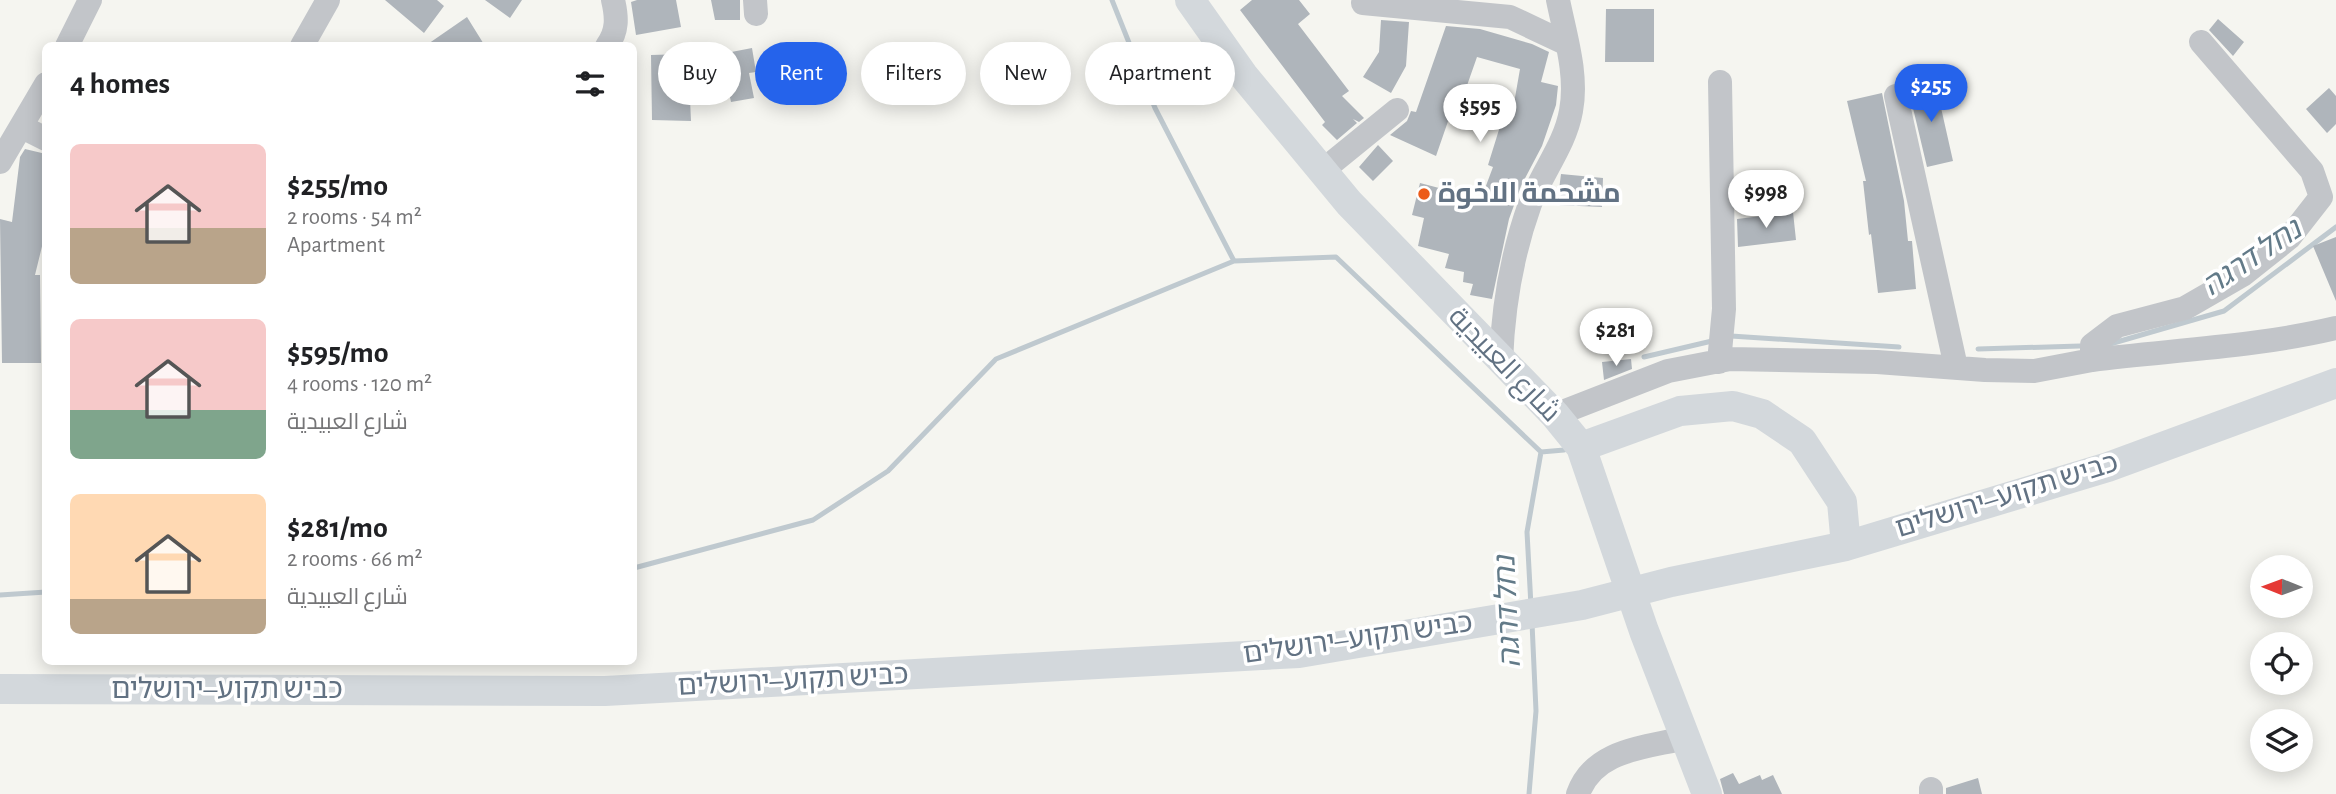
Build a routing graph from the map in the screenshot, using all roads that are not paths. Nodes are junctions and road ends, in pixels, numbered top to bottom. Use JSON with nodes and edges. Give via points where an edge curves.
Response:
{"nodes":[{"id":1,"x":90,"y":0,"type":"edge"},
{"id":2,"x":328,"y":0,"type":"edge"},
{"id":3,"x":614,"y":0,"type":"edge"},
{"id":4,"x":1190,"y":0,"type":"edge"},
{"id":5,"x":1558,"y":0,"type":"edge"},
{"id":6,"x":1363,"y":3,"type":"dead end"},
{"id":7,"x":69,"y":42,"type":"edge"},
{"id":8,"x":304,"y":42,"type":"edge"},
{"id":9,"x":610,"y":42,"type":"edge"},
{"id":10,"x":2201,"y":42,"type":"dead end"},
{"id":11,"x":1567,"y":44,"type":"junction"},
{"id":12,"x":1720,"y":82,"type":"dead end"},
{"id":13,"x":42,"y":91,"type":"edge"},
{"id":14,"x":1896,"y":96,"type":"dead end"},
{"id":15,"x":1397,"y":110,"type":"dead end"},
{"id":16,"x":22,"y":127,"type":"junction"},
{"id":17,"x":42,"y":137,"type":"edge"},
{"id":18,"x":0,"y":162,"type":"edge"},
{"id":19,"x":1322,"y":171,"type":"junction"},
{"id":20,"x":2336,"y":328,"type":"edge"},
{"id":21,"x":2092,"y":360,"type":"junction"},
{"id":22,"x":1501,"y":361,"type":"junction"},
{"id":23,"x":1719,"y":362,"type":"junction"},
{"id":24,"x":1956,"y":368,"type":"junction"},
{"id":25,"x":2336,"y":383,"type":"edge"},
{"id":26,"x":1555,"y":415,"type":"junction"},
{"id":27,"x":1581,"y":447,"type":"junction"},
{"id":28,"x":1846,"y":545,"type":"junction"},
{"id":29,"x":0,"y":688,"type":"edge"},
{"id":30,"x":1685,"y":738,"type":"junction"},
{"id":31,"x":1578,"y":794,"type":"edge"},
{"id":32,"x":1707,"y":794,"type":"edge"}],
"edges":[{"from":1,"to":7,"type":"street"},
{"from":2,"to":8,"type":"street"},
{"from":3,"to":9,"type":"street","via":[[617,18]]},
{"from":4,"to":19,"type":"main road","name":"شارع العبيدية","via":[[1243,75]]},
{"from":5,"to":11,"type":"street"},
{"from":6,"to":11,"type":"street","via":[[1510,17]]},
{"from":10,"to":21,"type":"street","via":[[2312,171],[2321,197],[2289,238],[2244,274],[2185,308],[2117,326],[2092,345]]},
{"from":11,"to":22,"type":"street","via":[[1571,111],[1530,203],[1508,285]]},
{"from":12,"to":23,"type":"street","via":[[1724,309]]},
{"from":13,"to":16,"type":"street"},
{"from":14,"to":24,"type":"street"},
{"from":15,"to":19,"type":"street"},
{"from":16,"to":17,"type":"street"},
{"from":16,"to":18,"type":"street"},
{"from":19,"to":22,"type":"main road","name":"شارع العبيدية"},
{"from":20,"to":21,"type":"street","via":[[2238,346]]},
{"from":21,"to":24,"type":"street","via":[[2034,371]]},
{"from":22,"to":26,"type":"main road","name":"شارع العبيدية"},
{"from":23,"to":24,"type":"street","via":[[1864,362]]},
{"from":23,"to":26,"type":"street","via":[[1668,372]]},
{"from":25,"to":28,"type":"main road","name":"כביש תקוע–ירושלים","via":[[2108,467]]},
{"from":26,"to":27,"type":"main road","name":"شارع العبيدية"},
{"from":27,"to":28,"type":"main road","via":[[1680,411],[1733,406],[1762,414],[1802,441],[1842,502]]},
{"from":27,"to":30,"type":"main road","name":"شارع العبيدية"},
{"from":28,"to":29,"type":"main road","name":"כביש תקוע–ירושלים","via":[[1582,605],[1300,653],[605,691]]},
{"from":30,"to":31,"type":"street","via":[[1608,758],[1592,770]]},
{"from":30,"to":32,"type":"main road","name":"شارع العبيدية"}]}
